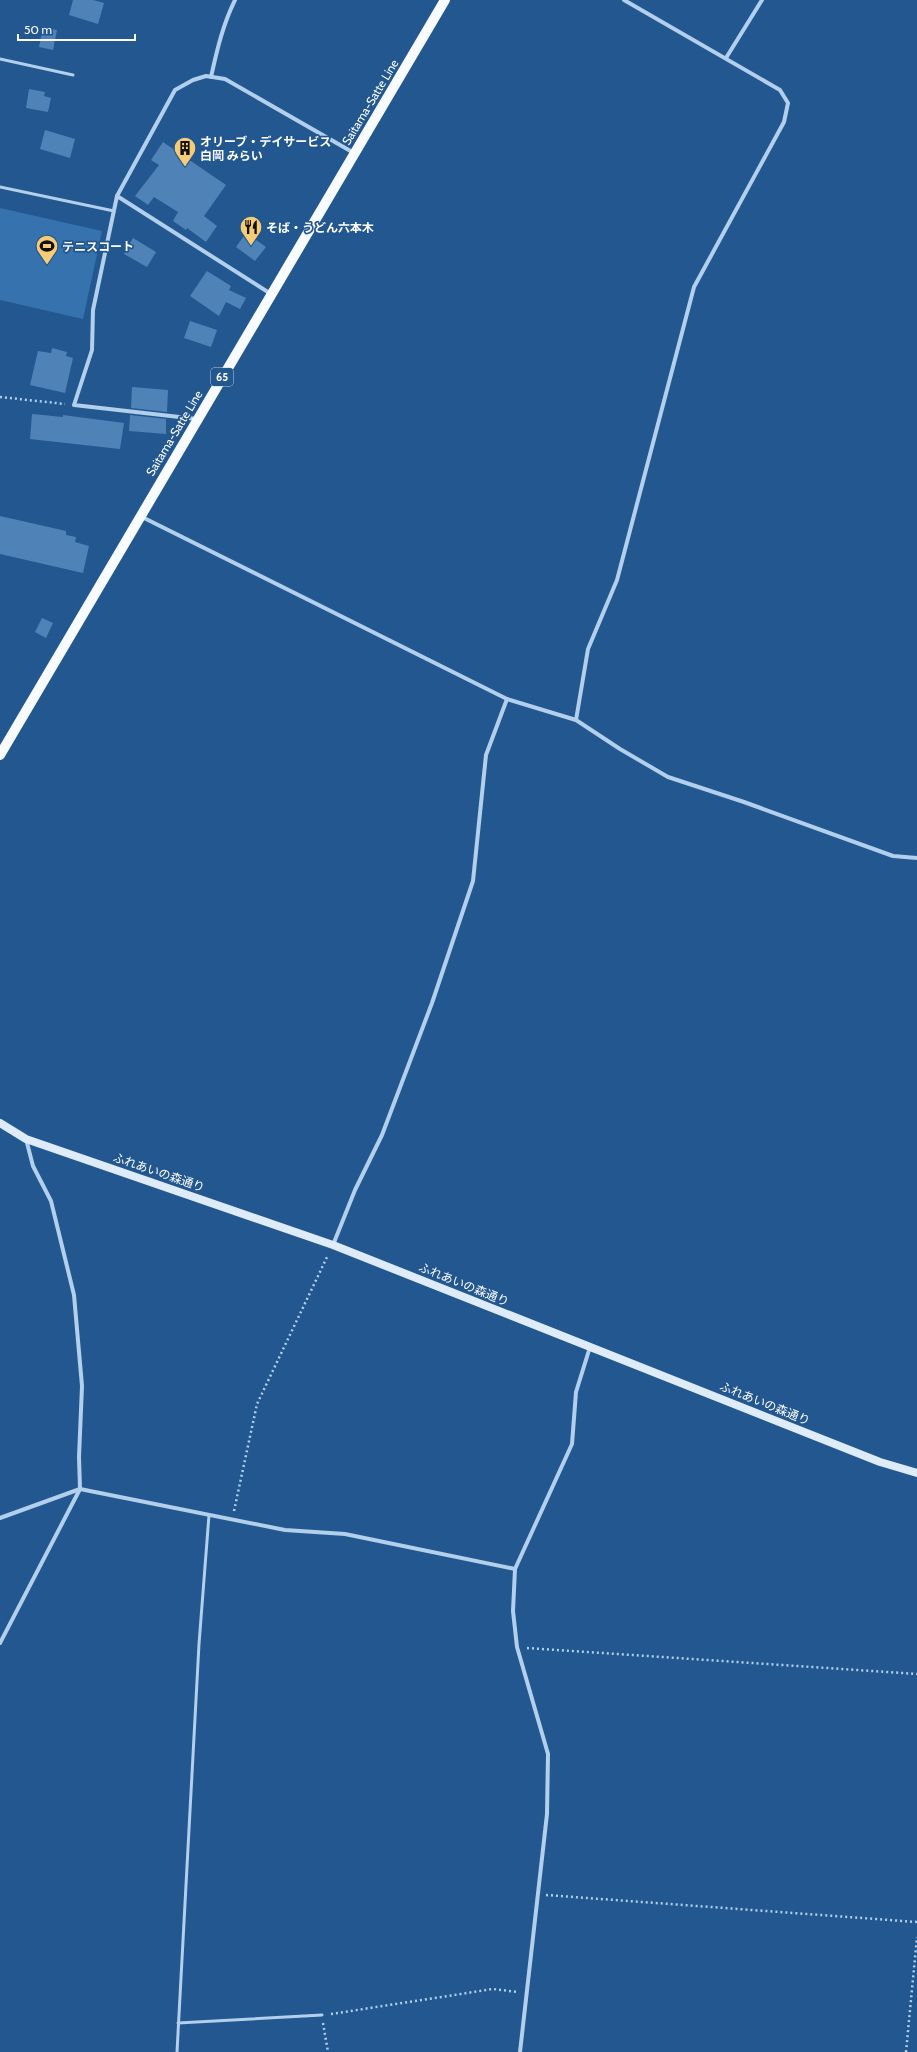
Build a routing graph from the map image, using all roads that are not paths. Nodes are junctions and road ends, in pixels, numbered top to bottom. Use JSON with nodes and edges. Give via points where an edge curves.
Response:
{"nodes":[{"id":1,"x":235,"y":0,"type":"edge"},
{"id":2,"x":445,"y":0,"type":"edge"},
{"id":3,"x":624,"y":0,"type":"edge"},
{"id":4,"x":762,"y":0,"type":"edge"},
{"id":5,"x":726,"y":58,"type":"junction"},
{"id":6,"x":0,"y":59,"type":"edge"},
{"id":7,"x":73,"y":74,"type":"dead end"},
{"id":8,"x":212,"y":77,"type":"junction"},
{"id":9,"x":354,"y":153,"type":"junction"},
{"id":10,"x":0,"y":187,"type":"edge"},
{"id":11,"x":117,"y":196,"type":"junction"},
{"id":12,"x":114,"y":211,"type":"junction"},
{"id":13,"x":271,"y":294,"type":"junction"},
{"id":14,"x":197,"y":419,"type":"junction"},
{"id":15,"x":140,"y":516,"type":"junction"},
{"id":16,"x":507,"y":699,"type":"junction"},
{"id":17,"x":576,"y":720,"type":"junction"},
{"id":18,"x":0,"y":755,"type":"edge"},
{"id":19,"x":917,"y":858,"type":"edge"},
{"id":20,"x":0,"y":1123,"type":"edge"},
{"id":21,"x":26,"y":1139,"type":"junction"},
{"id":22,"x":333,"y":1245,"type":"junction"},
{"id":23,"x":590,"y":1347,"type":"junction"},
{"id":24,"x":917,"y":1473,"type":"edge"},
{"id":25,"x":80,"y":1489,"type":"junction"},
{"id":26,"x":209,"y":1515,"type":"junction"},
{"id":27,"x":0,"y":1518,"type":"edge"},
{"id":28,"x":516,"y":1568,"type":"junction"},
{"id":29,"x":0,"y":1644,"type":"edge"},
{"id":30,"x":322,"y":2015,"type":"road end"},
{"id":31,"x":178,"y":2022,"type":"junction"},
{"id":32,"x":177,"y":2052,"type":"edge"},
{"id":33,"x":520,"y":2052,"type":"edge"}],
"edges":[{"from":1,"to":8,"type":"street","via":[[218,46]]},
{"from":2,"to":9,"type":"main road","name":"Saitama-Satte Line","number":"65"},
{"from":3,"to":5,"type":"street"},
{"from":4,"to":5,"type":"street"},
{"from":5,"to":17,"type":"street","via":[[780,90],[788,103],[784,122],[694,287],[617,580],[588,649]]},
{"from":6,"to":7,"type":"lane"},
{"from":8,"to":9,"type":"street","via":[[225,79]]},
{"from":8,"to":11,"type":"street","via":[[193,80],[175,90]]},
{"from":9,"to":13,"type":"main road","name":"Saitama-Satte Line","number":"65"},
{"from":10,"to":12,"type":"lane"},
{"from":11,"to":12,"type":"street"},
{"from":11,"to":13,"type":"street"},
{"from":12,"to":14,"type":"street","via":[[93,310],[92,350],[74,405]]},
{"from":13,"to":14,"type":"main road","name":"Saitama-Satte Line","number":"65"},
{"from":14,"to":15,"type":"main road","name":"Saitama-Satte Line","number":"65"},
{"from":15,"to":16,"type":"street"},
{"from":15,"to":18,"type":"main road","name":"Saitama-Satte Line","number":"65"},
{"from":16,"to":17,"type":"street"},
{"from":16,"to":22,"type":"street","via":[[486,755],[473,882],[432,1003],[382,1135],[355,1190]]},
{"from":17,"to":19,"type":"street","via":[[668,777],[893,856]]},
{"from":20,"to":21,"type":"street","name":"ふれあいの森通り"},
{"from":21,"to":22,"type":"street","name":"ふれあいの森通り"},
{"from":21,"to":25,"type":"street","via":[[33,1166],[51,1201],[74,1295],[82,1386]]},
{"from":22,"to":23,"type":"street","name":"ふれあいの森通り"},
{"from":23,"to":24,"type":"street","name":"ふれあいの森通り","via":[[880,1462]]},
{"from":23,"to":28,"type":"street","via":[[576,1392],[572,1444]]},
{"from":25,"to":26,"type":"street"},
{"from":25,"to":27,"type":"street"},
{"from":25,"to":29,"type":"street"},
{"from":26,"to":28,"type":"street","via":[[285,1530],[345,1534]]},
{"from":26,"to":31,"type":"lane"},
{"from":28,"to":33,"type":"street","via":[[513,1611],[517,1647],[548,1754],[548,1814]]},
{"from":30,"to":31,"type":"lane"},
{"from":31,"to":32,"type":"lane"}]}
